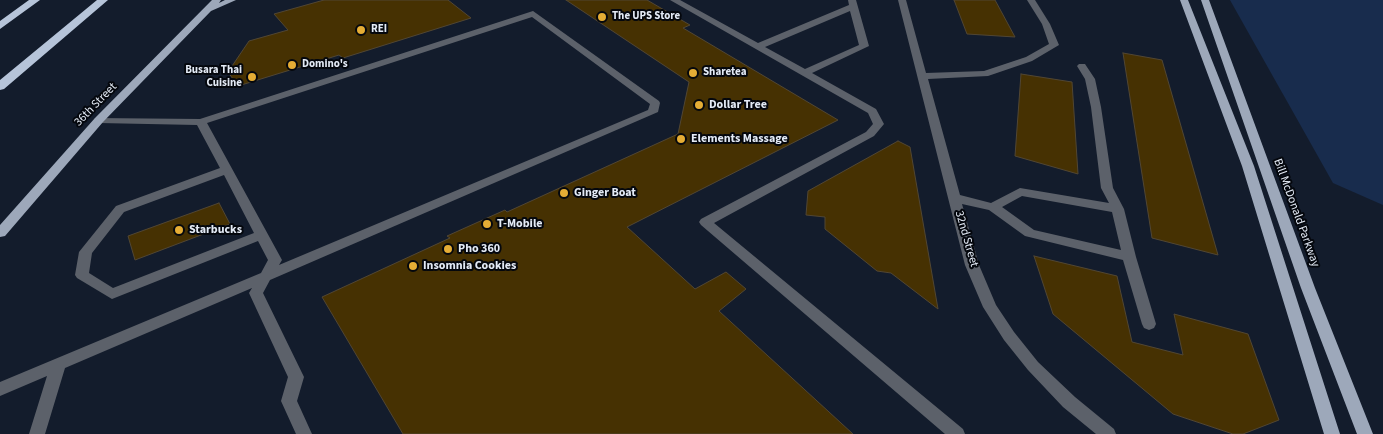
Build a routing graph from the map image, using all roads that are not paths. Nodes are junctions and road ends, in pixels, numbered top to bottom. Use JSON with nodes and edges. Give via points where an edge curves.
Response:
{"nodes":[{"id":1,"x":35,"y":0,"type":"edge"},
{"id":2,"x":103,"y":0,"type":"edge"},
{"id":3,"x":217,"y":0,"type":"edge"},
{"id":4,"x":232,"y":0,"type":"edge"},
{"id":5,"x":674,"y":0,"type":"edge"},
{"id":6,"x":902,"y":0,"type":"edge"},
{"id":7,"x":1031,"y":0,"type":"edge"},
{"id":8,"x":1184,"y":0,"type":"edge"},
{"id":9,"x":1205,"y":0,"type":"edge"},
{"id":10,"x":853,"y":3,"type":"edge"},
{"id":11,"x":207,"y":10,"type":"junction"},
{"id":12,"x":0,"y":26,"type":"edge"},
{"id":13,"x":758,"y":47,"type":"junction"},
{"id":14,"x":1082,"y":66,"type":"dead end"},
{"id":15,"x":804,"y":73,"type":"junction"},
{"id":16,"x":923,"y":76,"type":"junction"},
{"id":17,"x":0,"y":86,"type":"edge"},
{"id":18,"x":99,"y":120,"type":"junction"},
{"id":19,"x":201,"y":122,"type":"junction"},
{"id":20,"x":227,"y":170,"type":"junction"},
{"id":21,"x":955,"y":198,"type":"junction"},
{"id":22,"x":993,"y":207,"type":"junction"},
{"id":23,"x":1118,"y":209,"type":"junction"},
{"id":24,"x":0,"y":233,"type":"edge"},
{"id":25,"x":262,"y":235,"type":"junction"},
{"id":26,"x":1129,"y":257,"type":"junction"},
{"id":27,"x":265,"y":277,"type":"junction"},
{"id":28,"x":1148,"y":324,"type":"dead end"},
{"id":29,"x":58,"y":365,"type":"junction"},
{"id":30,"x":0,"y":389,"type":"edge"},
{"id":31,"x":37,"y":434,"type":"edge"},
{"id":32,"x":304,"y":434,"type":"edge"},
{"id":33,"x":957,"y":434,"type":"edge"},
{"id":34,"x":1108,"y":434,"type":"edge"},
{"id":35,"x":1332,"y":434,"type":"edge"},
{"id":36,"x":1365,"y":434,"type":"edge"}],
"edges":[{"from":1,"to":12,"type":"highway"},
{"from":2,"to":17,"type":"highway"},
{"from":3,"to":11,"type":"main road","name":"36th Street"},
{"from":4,"to":11,"type":"main road"},
{"from":5,"to":13,"type":"street"},
{"from":6,"to":16,"type":"street","name":"32nd Street"},
{"from":7,"to":16,"type":"street","via":[[1054,45],[1029,59],[985,74]]},
{"from":8,"to":35,"type":"main road","via":[[1248,166]]},
{"from":9,"to":36,"type":"main road","name":"Bill McDonald Parkway","via":[[1308,288]]},
{"from":10,"to":13,"type":"street"},
{"from":10,"to":15,"type":"street","via":[[864,46]]},
{"from":11,"to":18,"type":"main road","name":"36th Street"},
{"from":13,"to":15,"type":"street"},
{"from":14,"to":23,"type":"street","via":[[1090,79],[1096,107],[1107,188]]},
{"from":15,"to":33,"type":"street","via":[[872,111],[879,124],[870,134],[705,222]]},
{"from":16,"to":21,"type":"street","name":"32nd Street"},
{"from":18,"to":19,"type":"street"},
{"from":18,"to":24,"type":"main road","name":"36th Street"},
{"from":19,"to":20,"type":"street"},
{"from":19,"to":27,"type":"street","via":[[533,14],[655,102],[653,112]]},
{"from":20,"to":25,"type":"street"},
{"from":20,"to":25,"type":"street","via":[[120,209],[86,252],[82,274],[112,294]]},
{"from":21,"to":22,"type":"street"},
{"from":21,"to":34,"type":"street","name":"32nd Street","via":[[972,264],[990,307],[1033,366]]},
{"from":22,"to":23,"type":"street","via":[[1020,192]]},
{"from":22,"to":26,"type":"street","via":[[1030,233]]},
{"from":23,"to":26,"type":"street"},
{"from":25,"to":27,"type":"street","via":[[275,260]]},
{"from":26,"to":28,"type":"street"},
{"from":27,"to":29,"type":"street"},
{"from":27,"to":32,"type":"street","via":[[256,293],[296,377],[289,401]]},
{"from":29,"to":30,"type":"street"},
{"from":29,"to":31,"type":"street"}]}
